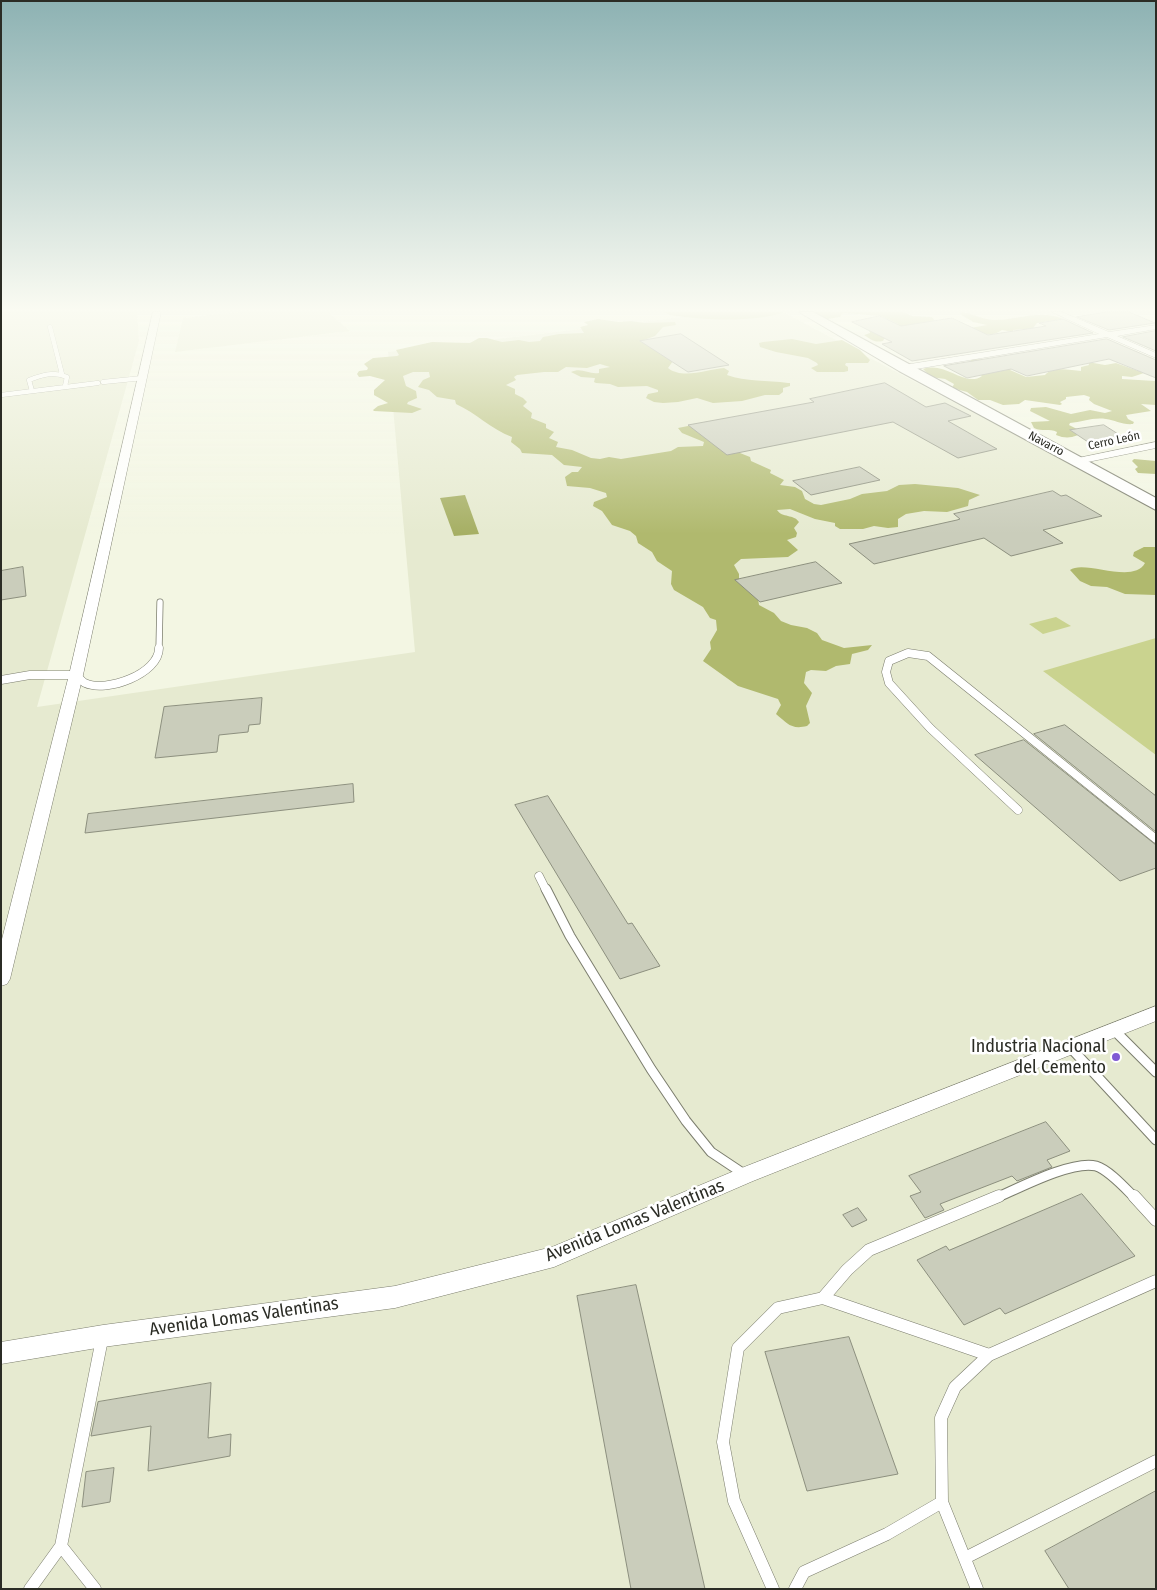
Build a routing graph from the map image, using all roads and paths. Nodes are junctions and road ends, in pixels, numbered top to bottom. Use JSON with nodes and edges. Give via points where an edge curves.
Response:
{"nodes":[{"id":1,"x":30,"y":386,"type":"edge"},
{"id":2,"x":64,"y":386,"type":"edge"},
{"id":3,"x":140,"y":386,"type":"edge"},
{"id":4,"x":938,"y":386,"type":"edge"},
{"id":5,"x":32,"y":391,"type":"junction"},
{"id":6,"x":1,"y":395,"type":"edge"},
{"id":7,"x":1156,"y":445,"type":"edge"},
{"id":8,"x":1078,"y":461,"type":"junction"},
{"id":9,"x":1156,"y":505,"type":"edge"},
{"id":10,"x":160,"y":602,"type":"dead end"},
{"id":11,"x":76,"y":675,"type":"junction"},
{"id":12,"x":1,"y":680,"type":"edge"},
{"id":13,"x":1018,"y":810,"type":"dead end"},
{"id":14,"x":1156,"y":839,"type":"edge"},
{"id":15,"x":539,"y":876,"type":"dead end"},
{"id":16,"x":1,"y":979,"type":"edge"},
{"id":17,"x":1156,"y":1013,"type":"edge"},
{"id":18,"x":1114,"y":1030,"type":"junction"},
{"id":19,"x":1070,"y":1047,"type":"junction"},
{"id":20,"x":1156,"y":1072,"type":"edge"},
{"id":21,"x":1156,"y":1140,"type":"edge"},
{"id":22,"x":746,"y":1176,"type":"junction"},
{"id":23,"x":1156,"y":1220,"type":"edge"},
{"id":24,"x":1156,"y":1281,"type":"edge"},
{"id":25,"x":823,"y":1298,"type":"junction"},
{"id":26,"x":103,"y":1336,"type":"junction"},
{"id":27,"x":1,"y":1353,"type":"edge"},
{"id":28,"x":990,"y":1355,"type":"junction"},
{"id":29,"x":1156,"y":1461,"type":"edge"},
{"id":30,"x":942,"y":1502,"type":"junction"},
{"id":31,"x":61,"y":1546,"type":"junction"},
{"id":32,"x":965,"y":1558,"type":"junction"},
{"id":33,"x":30,"y":1589,"type":"edge"},
{"id":34,"x":95,"y":1589,"type":"edge"},
{"id":35,"x":773,"y":1589,"type":"edge"},
{"id":36,"x":795,"y":1589,"type":"edge"},
{"id":37,"x":977,"y":1589,"type":"edge"}],
"edges":[{"from":1,"to":5,"type":"lane"},
{"from":2,"to":5,"type":"lane"},
{"from":3,"to":11,"type":"street"},
{"from":4,"to":8,"type":"street","name":"Navarro"},
{"from":5,"to":6,"type":"lane"},
{"from":7,"to":8,"type":"street","name":"Cerro León"},
{"from":8,"to":9,"type":"street","name":"Navarro"},
{"from":10,"to":11,"type":"lane","via":[[159,655],[145,672],[125,681],[99,685],[85,683]]},
{"from":11,"to":12,"type":"lane","via":[[30,675]]},
{"from":11,"to":16,"type":"street"},
{"from":13,"to":14,"type":"lane","via":[[930,728],[889,683],[886,672],[889,661],[901,653],[916,652],[928,656]]},
{"from":15,"to":22,"type":"lane","via":[[570,936],[686,1121],[712,1152]]},
{"from":17,"to":18,"type":"street","name":"Avenida Lomas Valentinas"},
{"from":18,"to":19,"type":"street","name":"Avenida Lomas Valentinas"},
{"from":18,"to":20,"type":"lane"},
{"from":19,"to":21,"type":"lane"},
{"from":19,"to":22,"type":"street","name":"Avenida Lomas Valentinas"},
{"from":22,"to":26,"type":"street","name":"Avenida Lomas Valentinas","via":[[554,1257],[395,1297]]},
{"from":23,"to":25,"type":"lane","via":[[1118,1180],[1096,1166],[1073,1166],[869,1250]]},
{"from":24,"to":28,"type":"lane"},
{"from":25,"to":28,"type":"lane"},
{"from":25,"to":35,"type":"lane","via":[[778,1308],[738,1348],[723,1442],[734,1500]]},
{"from":26,"to":27,"type":"street","name":"Avenida Lomas Valentinas"},
{"from":26,"to":31,"type":"lane"},
{"from":28,"to":30,"type":"lane","via":[[955,1387],[941,1418]]},
{"from":29,"to":32,"type":"lane"},
{"from":30,"to":32,"type":"lane"},
{"from":30,"to":36,"type":"lane","via":[[887,1534],[804,1572]]},
{"from":31,"to":33,"type":"lane"},
{"from":31,"to":34,"type":"lane"},
{"from":32,"to":37,"type":"lane"}]}
